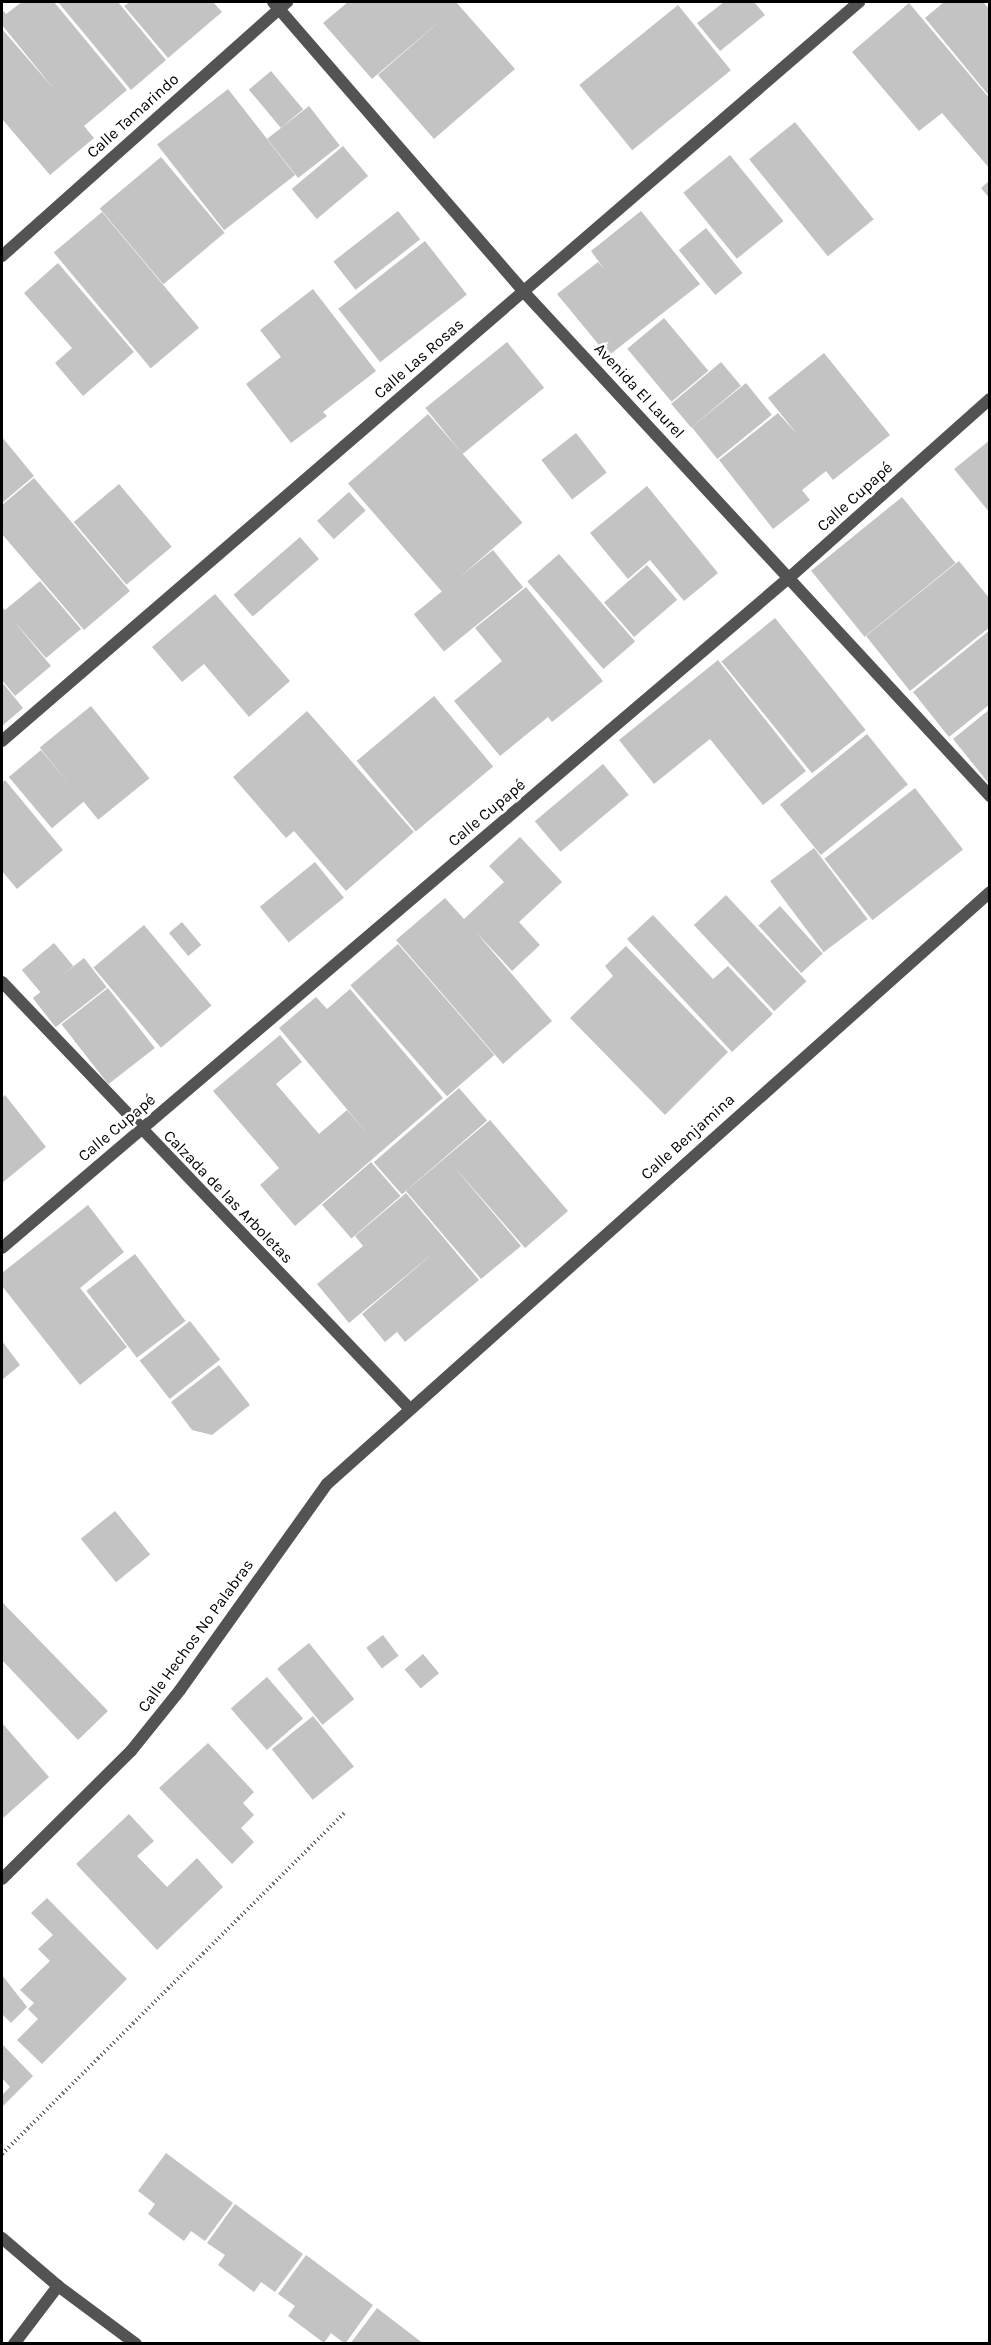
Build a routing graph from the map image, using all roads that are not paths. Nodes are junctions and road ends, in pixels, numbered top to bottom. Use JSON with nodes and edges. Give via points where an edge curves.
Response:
{"nodes":[{"id":1,"x":859,"y":2,"type":"edge"},
{"id":2,"x":280,"y":4,"type":"edge"},
{"id":3,"x":2,"y":256,"type":"edge"},
{"id":4,"x":523,"y":291,"type":"junction"},
{"id":5,"x":990,"y":399,"type":"edge"},
{"id":6,"x":790,"y":577,"type":"junction"},
{"id":7,"x":2,"y":741,"type":"edge"},
{"id":8,"x":990,"y":796,"type":"edge"},
{"id":9,"x":990,"y":892,"type":"edge"},
{"id":10,"x":2,"y":982,"type":"edge"},
{"id":11,"x":140,"y":1130,"type":"junction"},
{"id":12,"x":2,"y":1248,"type":"edge"},
{"id":13,"x":408,"y":1407,"type":"junction"},
{"id":14,"x":2,"y":1878,"type":"edge"},
{"id":15,"x":2,"y":2238,"type":"edge"},
{"id":16,"x":57,"y":2286,"type":"junction"},
{"id":17,"x":14,"y":2343,"type":"edge"},
{"id":18,"x":136,"y":2343,"type":"edge"}],
"edges":[{"from":1,"to":4,"type":"street","name":"Calle Las Rosas"},
{"from":2,"to":3,"type":"street","name":"Calle Tamarindo"},
{"from":2,"to":4,"type":"street","name":"Avenida El Laurel"},
{"from":4,"to":6,"type":"street","name":"Avenida El Laurel"},
{"from":4,"to":7,"type":"street","name":"Calle Las Rosas"},
{"from":5,"to":6,"type":"street","name":"Calle Cupapé"},
{"from":6,"to":8,"type":"street","name":"Avenida El Laurel"},
{"from":6,"to":11,"type":"street","name":"Calle Cupapé"},
{"from":9,"to":13,"type":"street","name":"Calle Benjamina"},
{"from":10,"to":11,"type":"street","name":"Calzada de las Arboletas"},
{"from":11,"to":12,"type":"street","name":"Calle Cupapé"},
{"from":11,"to":13,"type":"street","name":"Calzada de las Arboletas"},
{"from":13,"to":14,"type":"street","name":"Calle Hechos No Palabras","via":[[327,1484],[180,1690],[130,1751]]},
{"from":15,"to":16,"type":"street"},
{"from":16,"to":17,"type":"street"},
{"from":16,"to":18,"type":"street"}]}
